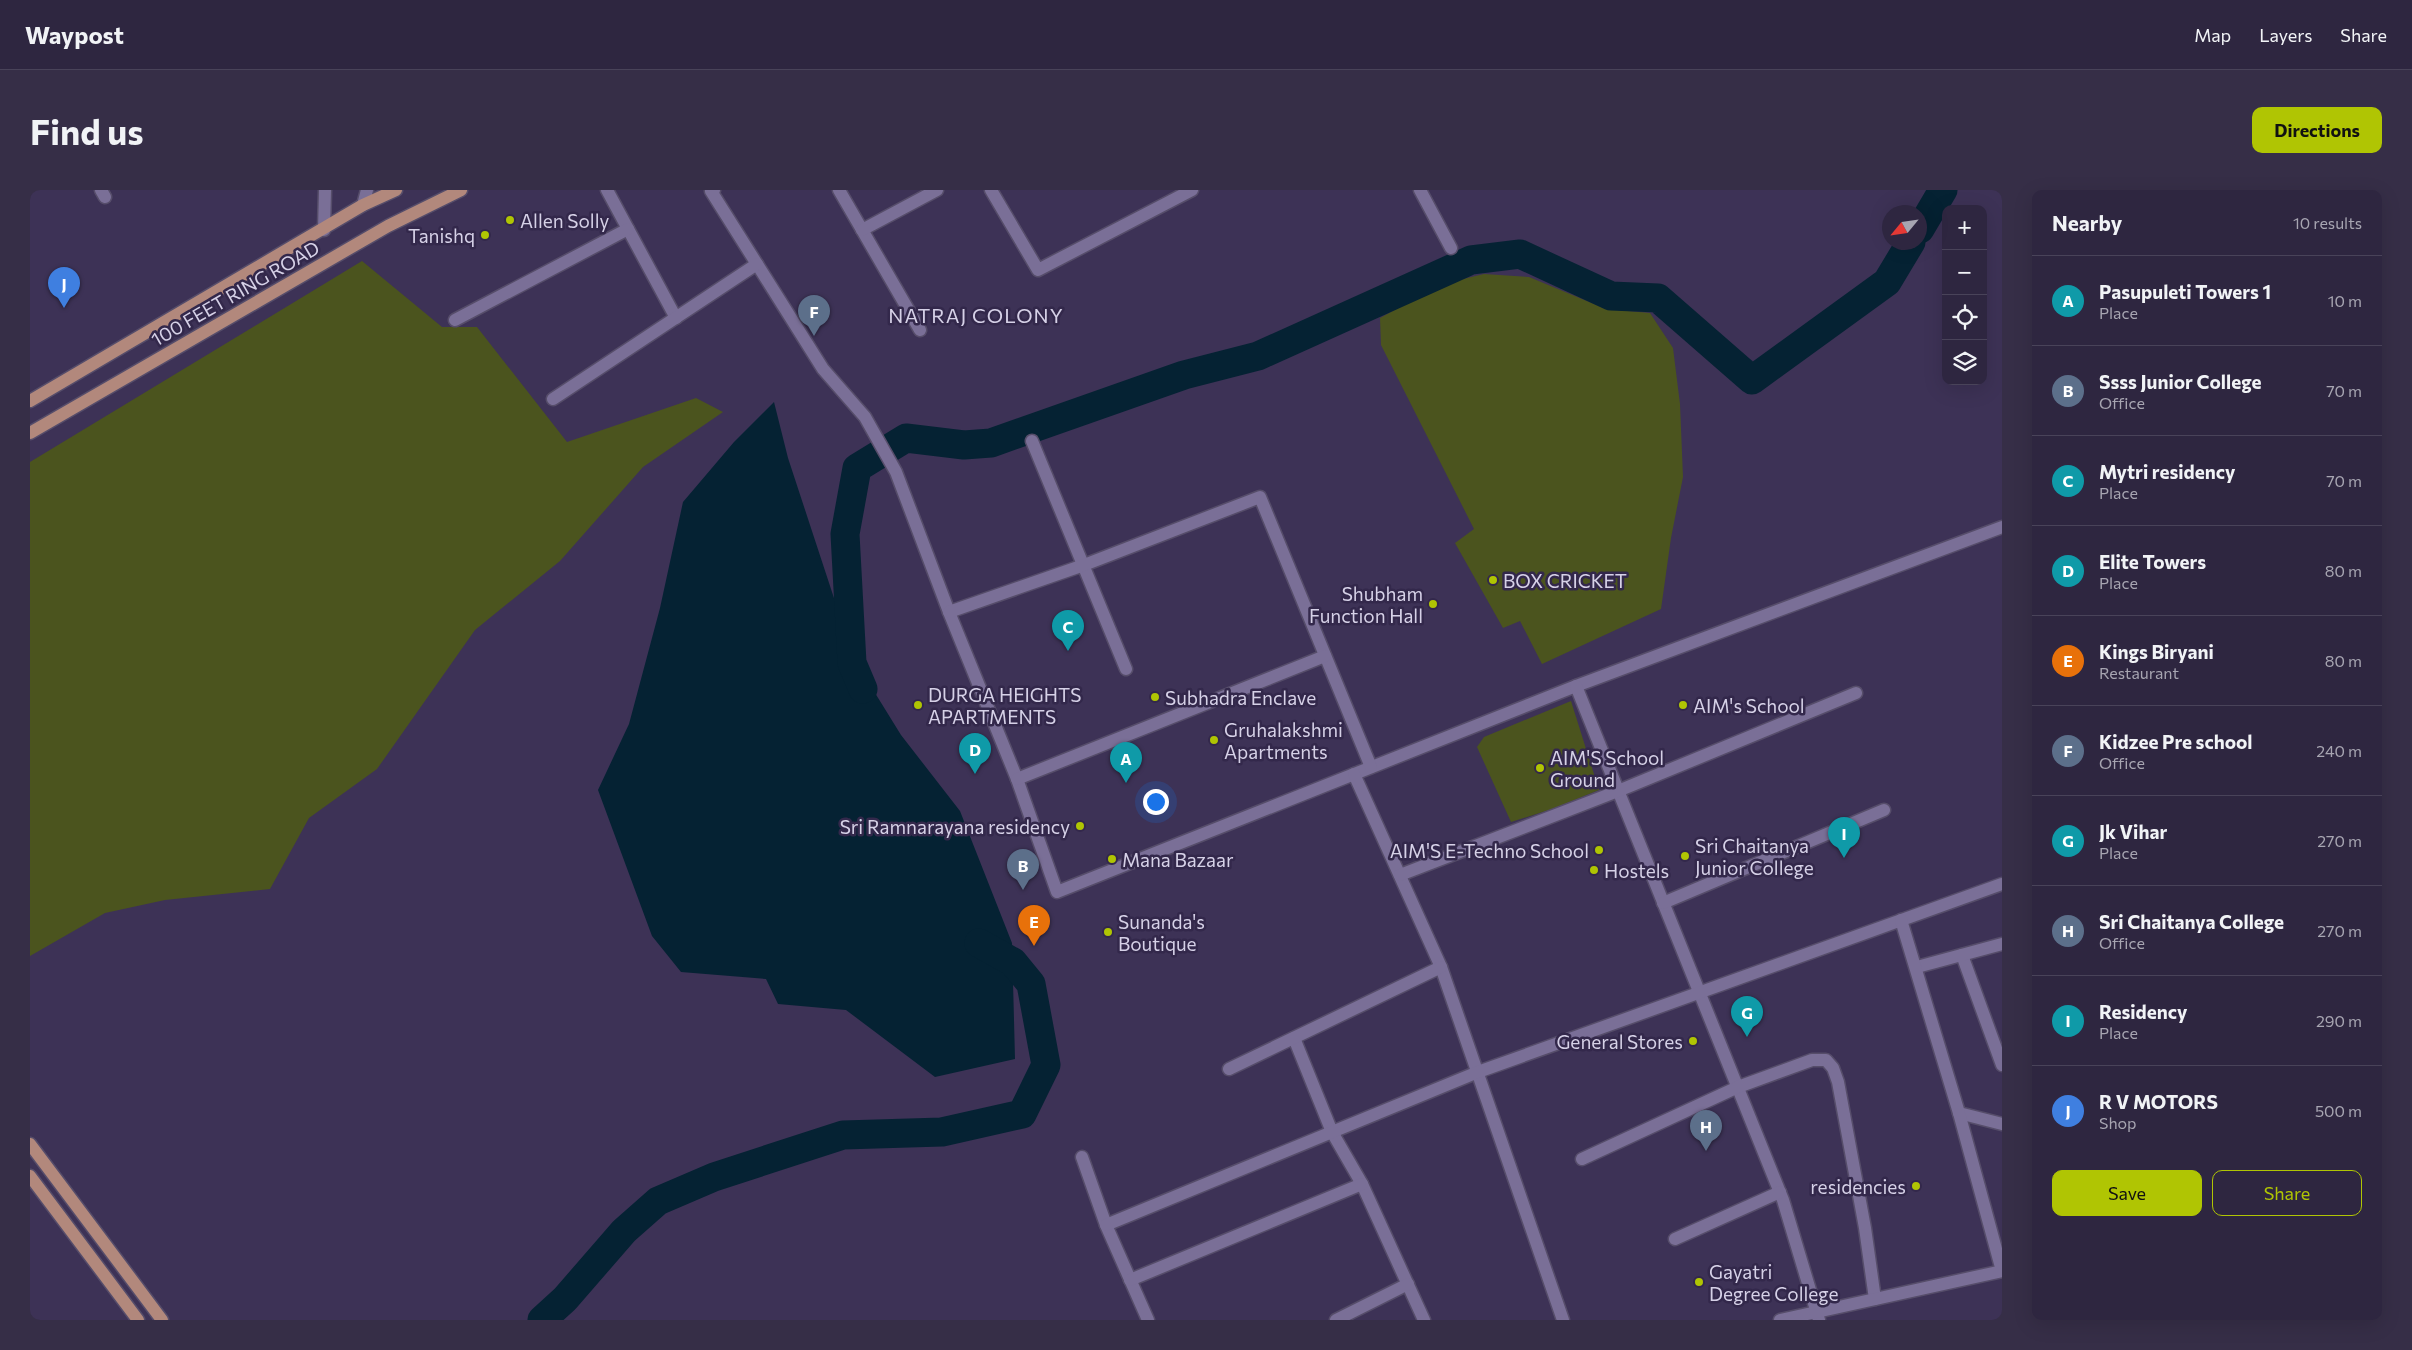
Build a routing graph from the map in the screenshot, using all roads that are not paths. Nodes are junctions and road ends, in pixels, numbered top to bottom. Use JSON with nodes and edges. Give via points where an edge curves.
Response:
{"nodes":[{"id":1,"x":325,"y":190,"type":"edge"},
{"id":2,"x":367,"y":190,"type":"edge"},
{"id":3,"x":396,"y":190,"type":"edge"},
{"id":4,"x":461,"y":190,"type":"edge"},
{"id":5,"x":607,"y":190,"type":"edge"},
{"id":6,"x":838,"y":190,"type":"edge"},
{"id":7,"x":937,"y":190,"type":"edge"},
{"id":8,"x":992,"y":190,"type":"edge"},
{"id":9,"x":1192,"y":190,"type":"edge"},
{"id":10,"x":1420,"y":190,"type":"edge"},
{"id":11,"x":712,"y":191,"type":"edge"},
{"id":12,"x":363,"y":205,"type":"junction"},
{"id":13,"x":324,"y":230,"type":"junction"},
{"id":14,"x":628,"y":230,"type":"junction"},
{"id":15,"x":862,"y":230,"type":"junction"},
{"id":16,"x":1451,"y":248,"type":"dead end"},
{"id":17,"x":757,"y":264,"type":"junction"},
{"id":18,"x":676,"y":318,"type":"junction"},
{"id":19,"x":455,"y":320,"type":"dead end"},
{"id":20,"x":920,"y":330,"type":"dead end"},
{"id":21,"x":553,"y":399,"type":"dead end"},
{"id":22,"x":30,"y":401,"type":"edge"},
{"id":23,"x":30,"y":433,"type":"edge"},
{"id":24,"x":1032,"y":441,"type":"dead end"},
{"id":25,"x":2002,"y":527,"type":"edge"},
{"id":26,"x":1084,"y":565,"type":"junction"},
{"id":27,"x":949,"y":612,"type":"junction"},
{"id":28,"x":1325,"y":656,"type":"junction"},
{"id":29,"x":1126,"y":669,"type":"dead end"},
{"id":30,"x":1576,"y":686,"type":"junction"},
{"id":31,"x":1856,"y":693,"type":"dead end"},
{"id":32,"x":1370,"y":767,"type":"junction"},
{"id":33,"x":1354,"y":774,"type":"junction"},
{"id":34,"x":1017,"y":779,"type":"junction"},
{"id":35,"x":1618,"y":791,"type":"junction"},
{"id":36,"x":1884,"y":810,"type":"dead end"},
{"id":37,"x":1400,"y":875,"type":"junction"},
{"id":38,"x":2002,"y":884,"type":"edge"},
{"id":39,"x":1663,"y":903,"type":"junction"},
{"id":40,"x":1901,"y":920,"type":"junction"},
{"id":41,"x":2002,"y":944,"type":"edge"},
{"id":42,"x":1962,"y":955,"type":"junction"},
{"id":43,"x":1441,"y":967,"type":"junction"},
{"id":44,"x":1916,"y":967,"type":"junction"},
{"id":45,"x":1699,"y":992,"type":"junction"},
{"id":46,"x":1294,"y":1038,"type":"junction"},
{"id":47,"x":2002,"y":1065,"type":"edge"},
{"id":48,"x":1229,"y":1069,"type":"dead end"},
{"id":49,"x":1478,"y":1072,"type":"junction"},
{"id":50,"x":1738,"y":1087,"type":"junction"},
{"id":51,"x":1959,"y":1113,"type":"junction"},
{"id":52,"x":2002,"y":1124,"type":"edge"},
{"id":53,"x":1332,"y":1132,"type":"junction"},
{"id":54,"x":30,"y":1144,"type":"edge"},
{"id":55,"x":1082,"y":1157,"type":"dead end"},
{"id":56,"x":1582,"y":1159,"type":"dead end"},
{"id":57,"x":30,"y":1176,"type":"edge"},
{"id":58,"x":1362,"y":1184,"type":"junction"},
{"id":59,"x":1780,"y":1192,"type":"junction"},
{"id":60,"x":1106,"y":1225,"type":"junction"},
{"id":61,"x":1676,"y":1239,"type":"dead end"},
{"id":62,"x":1130,"y":1280,"type":"junction"},
{"id":63,"x":1408,"y":1284,"type":"junction"},
{"id":64,"x":1875,"y":1299,"type":"junction"},
{"id":65,"x":1818,"y":1316,"type":"edge"},
{"id":66,"x":138,"y":1320,"type":"edge"},
{"id":67,"x":162,"y":1320,"type":"edge"},
{"id":68,"x":1148,"y":1320,"type":"edge"},
{"id":69,"x":1336,"y":1320,"type":"edge"},
{"id":70,"x":1424,"y":1320,"type":"edge"},
{"id":71,"x":1563,"y":1320,"type":"edge"},
{"id":72,"x":1780,"y":1320,"type":"edge"}],
"edges":[{"from":1,"to":13,"type":"street"},
{"from":2,"to":12,"type":"street"},
{"from":3,"to":12,"type":"main road","name":"100 FEET RING ROAD"},
{"from":4,"to":23,"type":"main road","name":"100 FEET RING ROAD","via":[[388,226]]},
{"from":5,"to":14,"type":"street"},
{"from":6,"to":15,"type":"street"},
{"from":7,"to":15,"type":"street"},
{"from":8,"to":9,"type":"street","via":[[1038,270]]},
{"from":10,"to":16,"type":"street"},
{"from":11,"to":17,"type":"street"},
{"from":12,"to":13,"type":"main road","name":"100 FEET RING ROAD"},
{"from":13,"to":22,"type":"main road","name":"100 FEET RING ROAD"},
{"from":14,"to":18,"type":"street"},
{"from":14,"to":19,"type":"street"},
{"from":15,"to":20,"type":"street"},
{"from":17,"to":18,"type":"street"},
{"from":17,"to":27,"type":"street","via":[[823,369],[865,416],[896,472]]},
{"from":18,"to":21,"type":"street"},
{"from":24,"to":26,"type":"street"},
{"from":25,"to":30,"type":"street"},
{"from":26,"to":27,"type":"street"},
{"from":26,"to":28,"type":"street","via":[[1260,497]]},
{"from":26,"to":29,"type":"street"},
{"from":27,"to":34,"type":"street"},
{"from":28,"to":32,"type":"street"},
{"from":28,"to":34,"type":"street"},
{"from":30,"to":32,"type":"street"},
{"from":30,"to":35,"type":"street"},
{"from":31,"to":35,"type":"street"},
{"from":32,"to":33,"type":"street"},
{"from":33,"to":34,"type":"street","via":[[1057,892]]},
{"from":33,"to":37,"type":"street"},
{"from":35,"to":37,"type":"street"},
{"from":35,"to":39,"type":"street"},
{"from":36,"to":39,"type":"street"},
{"from":37,"to":43,"type":"street"},
{"from":38,"to":40,"type":"street"},
{"from":39,"to":45,"type":"street"},
{"from":40,"to":44,"type":"street"},
{"from":40,"to":45,"type":"street"},
{"from":41,"to":42,"type":"street"},
{"from":42,"to":44,"type":"street"},
{"from":42,"to":47,"type":"street"},
{"from":43,"to":46,"type":"street"},
{"from":43,"to":49,"type":"street"},
{"from":44,"to":51,"type":"street"},
{"from":45,"to":49,"type":"street"},
{"from":45,"to":50,"type":"street"},
{"from":46,"to":48,"type":"street"},
{"from":46,"to":53,"type":"street"},
{"from":49,"to":53,"type":"street"},
{"from":49,"to":71,"type":"street"},
{"from":50,"to":56,"type":"street"},
{"from":50,"to":59,"type":"street"},
{"from":50,"to":64,"type":"street","via":[[1812,1060],[1826,1060],[1833,1068],[1863,1218]]},
{"from":51,"to":52,"type":"street"},
{"from":51,"to":64,"type":"street","via":[[2002,1271]]},
{"from":53,"to":58,"type":"street"},
{"from":53,"to":60,"type":"street"},
{"from":54,"to":67,"type":"main road"},
{"from":55,"to":60,"type":"street"},
{"from":57,"to":66,"type":"main road"},
{"from":58,"to":62,"type":"street"},
{"from":58,"to":63,"type":"street"},
{"from":59,"to":61,"type":"street"},
{"from":59,"to":65,"type":"street"},
{"from":60,"to":62,"type":"street"},
{"from":62,"to":68,"type":"street"},
{"from":63,"to":69,"type":"street"},
{"from":63,"to":70,"type":"street"},
{"from":64,"to":65,"type":"street"},
{"from":65,"to":72,"type":"street"}]}
